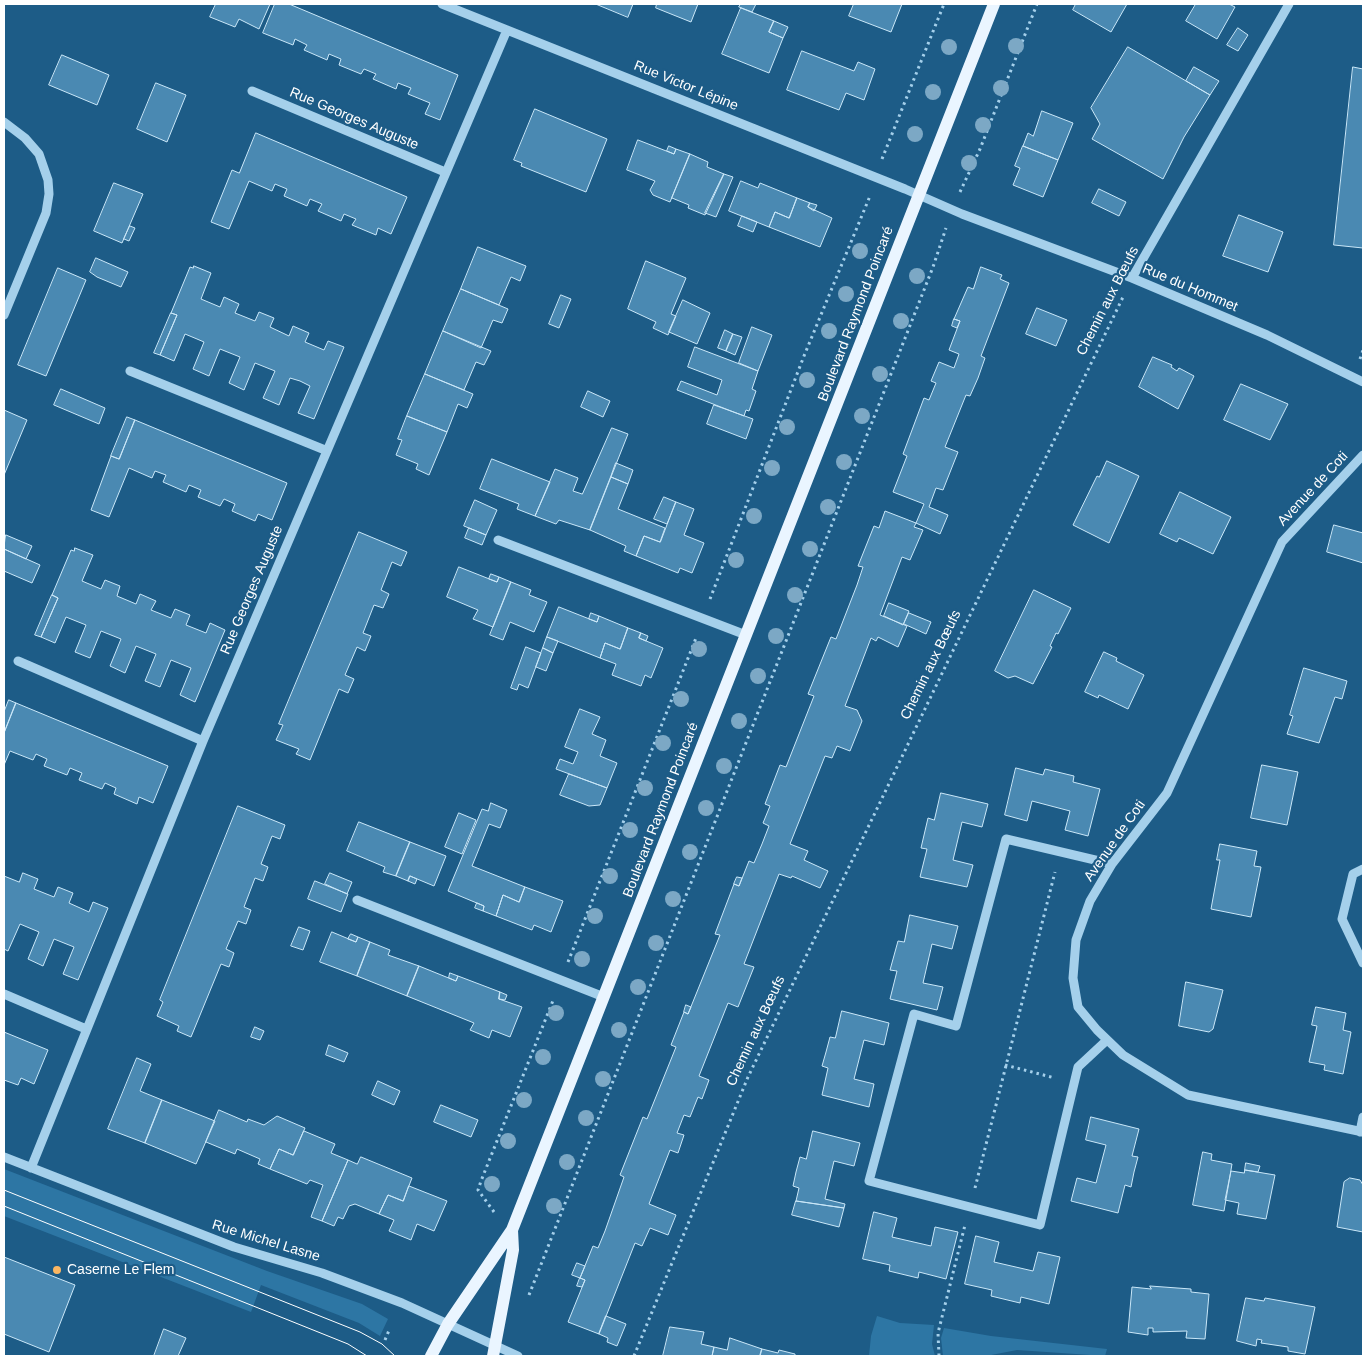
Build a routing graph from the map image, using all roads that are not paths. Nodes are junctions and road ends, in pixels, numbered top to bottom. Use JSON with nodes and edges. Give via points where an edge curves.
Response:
{"nodes":[{"id":1,"x":442,"y":4,"type":"edge"},
{"id":2,"x":994,"y":4,"type":"edge"},
{"id":3,"x":1289,"y":4,"type":"edge"},
{"id":4,"x":507,"y":30,"type":"junction"},
{"id":5,"x":252,"y":91,"type":"dead end"},
{"id":6,"x":4,"y":122,"type":"edge"},
{"id":7,"x":445,"y":172,"type":"junction"},
{"id":8,"x":919,"y":194,"type":"junction"},
{"id":9,"x":1132,"y":278,"type":"junction"},
{"id":10,"x":4,"y":315,"type":"edge"},
{"id":11,"x":130,"y":371,"type":"dead end"},
{"id":12,"x":1363,"y":382,"type":"edge"},
{"id":13,"x":325,"y":450,"type":"junction"},
{"id":14,"x":1363,"y":455,"type":"edge"},
{"id":15,"x":498,"y":540,"type":"dead end"},
{"id":16,"x":746,"y":635,"type":"junction"},
{"id":17,"x":18,"y":661,"type":"dead end"},
{"id":18,"x":203,"y":741,"type":"junction"},
{"id":19,"x":1112,"y":864,"type":"junction"},
{"id":20,"x":1363,"y":869,"type":"edge"},
{"id":21,"x":357,"y":900,"type":"dead end"},
{"id":22,"x":1363,"y":963,"type":"edge"},
{"id":23,"x":4,"y":994,"type":"edge"},
{"id":24,"x":604,"y":997,"type":"junction"},
{"id":25,"x":86,"y":1029,"type":"junction"},
{"id":26,"x":1107,"y":1040,"type":"junction"},
{"id":27,"x":1363,"y":1117,"type":"edge"},
{"id":28,"x":1362,"y":1132,"type":"edge"},
{"id":29,"x":4,"y":1156,"type":"edge"},
{"id":30,"x":31,"y":1168,"type":"junction"},
{"id":31,"x":512,"y":1230,"type":"junction"},
{"id":32,"x":448,"y":1324,"type":"junction"},
{"id":33,"x":493,"y":1350,"type":"edge"},
{"id":34,"x":431,"y":1356,"type":"edge"},
{"id":35,"x":518,"y":1356,"type":"edge"}],
"edges":[{"from":1,"to":4,"type":"street","name":"Rue Victor Lépine"},
{"from":2,"to":8,"type":"main road","name":"Boulevard Raymond Poincaré"},
{"from":3,"to":9,"type":"street","name":"Chemin aux Bœufs"},
{"from":4,"to":7,"type":"street","name":"Rue Georges Auguste"},
{"from":4,"to":8,"type":"street","name":"Rue Victor Lépine"},
{"from":5,"to":7,"type":"street","name":"Rue Georges Auguste"},
{"from":6,"to":10,"type":"street","via":[[39,154],[49,194],[46,213]]},
{"from":7,"to":13,"type":"street","name":"Rue Georges Auguste"},
{"from":8,"to":9,"type":"street","name":"Rue du Hommet","via":[[962,214]]},
{"from":8,"to":16,"type":"main road","name":"Boulevard Raymond Poincaré"},
{"from":9,"to":12,"type":"street","name":"Rue du Hommet","via":[[1267,335]]},
{"from":11,"to":13,"type":"street"},
{"from":13,"to":18,"type":"street","name":"Rue Georges Auguste"},
{"from":14,"to":19,"type":"street","name":"Avenue de Coti","via":[[1282,542],[1167,793]]},
{"from":15,"to":16,"type":"street"},
{"from":16,"to":24,"type":"main road","name":"Boulevard Raymond Poincaré"},
{"from":17,"to":18,"type":"street"},
{"from":18,"to":25,"type":"street","name":"Rue Georges Auguste"},
{"from":19,"to":26,"type":"street","name":"Avenue de Coti","via":[[1090,901],[1076,940],[1073,978],[1078,1007]]},
{"from":19,"to":26,"type":"street","via":[[1006,839],[956,1026],[914,1014],[869,1180],[1040,1225],[1078,1067]]},
{"from":20,"to":22,"type":"street","via":[[1353,874],[1342,919]]},
{"from":21,"to":24,"type":"street"},
{"from":23,"to":25,"type":"street"},
{"from":24,"to":31,"type":"main road","name":"Boulevard Raymond Poincaré"},
{"from":25,"to":30,"type":"street","name":"Rue Georges Auguste"},
{"from":26,"to":28,"type":"street","name":"Avenue de Coti","via":[[1122,1055],[1188,1095]]},
{"from":27,"to":28,"type":"street"},
{"from":29,"to":30,"type":"street","name":"Rue Michel Lasne"},
{"from":30,"to":32,"type":"street","name":"Rue Michel Lasne","via":[[234,1247],[322,1273]]},
{"from":31,"to":32,"type":"main road","name":"Boulevard Raymond Poincaré"},
{"from":31,"to":33,"type":"main road","name":"Boulevard Raymond Poincaré","via":[[513,1250]]},
{"from":32,"to":33,"type":"street","name":"Rue Michel Lasne"},
{"from":32,"to":34,"type":"main road","name":"Boulevard Raymond Poincaré"},
{"from":33,"to":35,"type":"street","name":"Rue Michel Lasne"}]}
